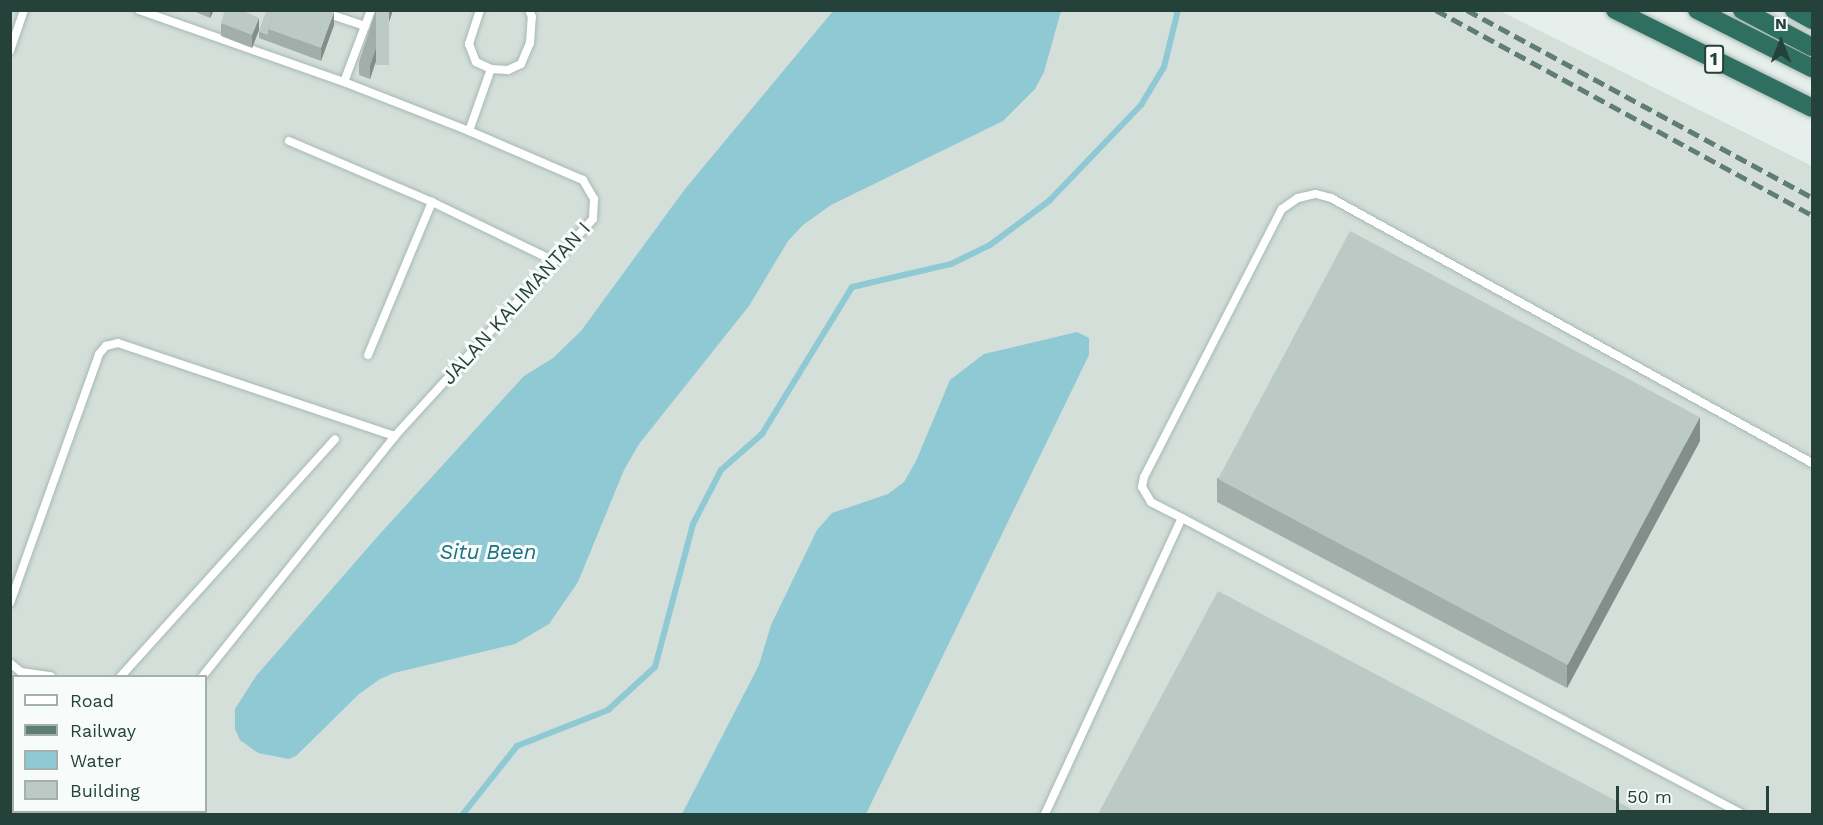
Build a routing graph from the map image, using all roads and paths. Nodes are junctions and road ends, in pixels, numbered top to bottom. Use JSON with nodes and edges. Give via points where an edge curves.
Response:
{"nodes":[{"id":1,"x":24,"y":10,"type":"edge"},
{"id":2,"x":139,"y":10,"type":"edge"},
{"id":3,"x":317,"y":10,"type":"edge"},
{"id":4,"x":371,"y":10,"type":"edge"},
{"id":5,"x":480,"y":10,"type":"edge"},
{"id":6,"x":529,"y":10,"type":"edge"},
{"id":7,"x":1615,"y":10,"type":"edge"},
{"id":8,"x":1697,"y":10,"type":"edge"},
{"id":9,"x":1742,"y":10,"type":"edge"},
{"id":10,"x":1794,"y":10,"type":"edge"},
{"id":11,"x":1812,"y":20,"type":"edge"},
{"id":12,"x":365,"y":26,"type":"junction"},
{"id":13,"x":1812,"y":47,"type":"edge"},
{"id":14,"x":10,"y":51,"type":"edge"},
{"id":15,"x":1812,"y":68,"type":"edge"},
{"id":16,"x":491,"y":69,"type":"junction"},
{"id":17,"x":344,"y":82,"type":"junction"},
{"id":18,"x":1812,"y":108,"type":"edge"},
{"id":19,"x":469,"y":131,"type":"junction"},
{"id":20,"x":290,"y":141,"type":"dead end"},
{"id":21,"x":432,"y":202,"type":"junction"},
{"id":22,"x":554,"y":261,"type":"junction"},
{"id":23,"x":368,"y":355,"type":"dead end"},
{"id":24,"x":395,"y":436,"type":"junction"},
{"id":25,"x":335,"y":439,"type":"dead end"},
{"id":26,"x":1812,"y":463,"type":"edge"},
{"id":27,"x":1182,"y":518,"type":"junction"},
{"id":28,"x":10,"y":603,"type":"edge"},
{"id":29,"x":10,"y":663,"type":"edge"},
{"id":30,"x":44,"y":675,"type":"edge"},
{"id":31,"x":122,"y":675,"type":"edge"},
{"id":32,"x":204,"y":675,"type":"edge"},
{"id":33,"x":1045,"y":814,"type":"edge"},
{"id":34,"x":1742,"y":814,"type":"edge"}],
"edges":[{"from":1,"to":14,"type":"lane"},
{"from":2,"to":17,"type":"lane","name":"JALAN KALIMANTAN I"},
{"from":3,"to":12,"type":"lane"},
{"from":4,"to":12,"type":"lane"},
{"from":5,"to":16,"type":"lane","via":[[469,44],[476,62]]},
{"from":6,"to":16,"type":"lane","via":[[530,43],[520,64],[508,70]]},
{"from":7,"to":18,"type":"highway","number":"1"},
{"from":8,"to":15,"type":"highway","number":"1"},
{"from":9,"to":13,"type":"highway"},
{"from":10,"to":11,"type":"highway"},
{"from":12,"to":17,"type":"lane"},
{"from":16,"to":19,"type":"lane"},
{"from":17,"to":19,"type":"lane","name":"JALAN KALIMANTAN I"},
{"from":19,"to":22,"type":"lane","name":"JALAN KALIMANTAN I","via":[[583,180],[594,199],[593,219]]},
{"from":20,"to":21,"type":"lane"},
{"from":21,"to":22,"type":"lane"},
{"from":21,"to":23,"type":"lane"},
{"from":22,"to":24,"type":"lane","name":"JALAN KALIMANTAN I"},
{"from":24,"to":28,"type":"lane","via":[[118,344],[106,345],[99,354]]},
{"from":24,"to":32,"type":"lane","name":"JALAN KALIMANTAN I"},
{"from":25,"to":31,"type":"lane"},
{"from":26,"to":27,"type":"lane","via":[[1357,212],[1316,194],[1298,198],[1282,209],[1144,477],[1142,487],[1151,502]]},
{"from":27,"to":33,"type":"lane"},
{"from":27,"to":34,"type":"lane"},
{"from":29,"to":30,"type":"lane","via":[[21,672]]}]}
